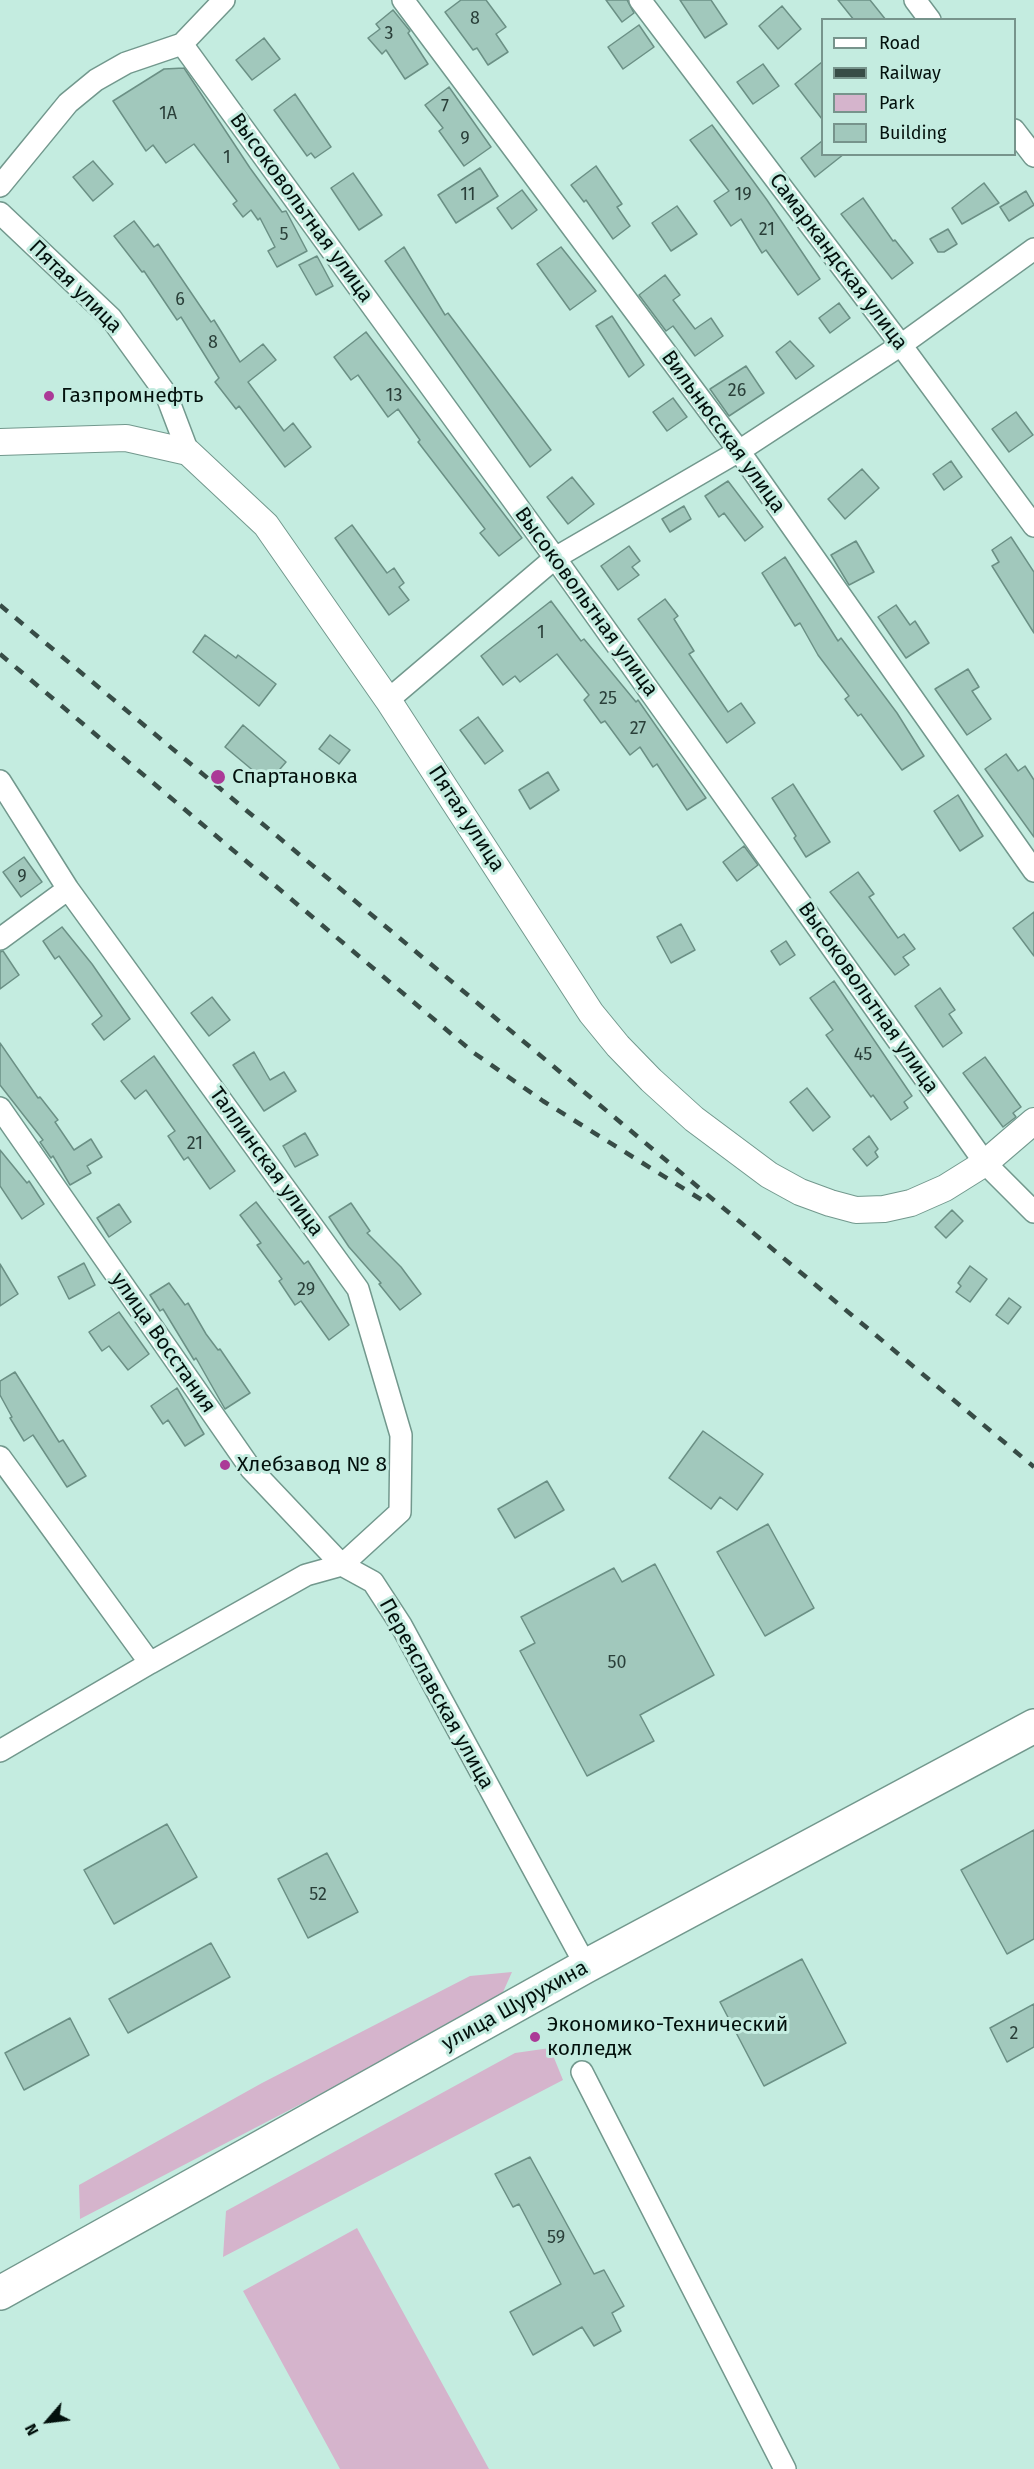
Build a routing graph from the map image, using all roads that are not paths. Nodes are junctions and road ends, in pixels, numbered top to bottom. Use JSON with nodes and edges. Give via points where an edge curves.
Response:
{"nodes":[{"id":1,"x":224,"y":0,"type":"edge"},
{"id":2,"x":402,"y":0,"type":"edge"},
{"id":3,"x":640,"y":0,"type":"edge"},
{"id":4,"x":915,"y":0,"type":"edge"},
{"id":5,"x":928,"y":18,"type":"edge"},
{"id":6,"x":182,"y":44,"type":"junction"},
{"id":7,"x":1016,"y":133,"type":"edge"},
{"id":8,"x":1034,"y":156,"type":"edge"},
{"id":9,"x":0,"y":186,"type":"edge"},
{"id":10,"x":0,"y":213,"type":"edge"},
{"id":11,"x":1034,"y":249,"type":"edge"},
{"id":12,"x":901,"y":345,"type":"junction"},
{"id":13,"x":0,"y":442,"type":"edge"},
{"id":14,"x":739,"y":451,"type":"junction"},
{"id":15,"x":188,"y":452,"type":"junction"},
{"id":16,"x":1034,"y":526,"type":"edge"},
{"id":17,"x":555,"y":558,"type":"junction"},
{"id":18,"x":388,"y":700,"type":"junction"},
{"id":19,"x":0,"y":781,"type":"edge"},
{"id":20,"x":1034,"y":871,"type":"edge"},
{"id":21,"x":68,"y":889,"type":"junction"},
{"id":22,"x":0,"y":939,"type":"edge"},
{"id":23,"x":0,"y":1108,"type":"edge"},
{"id":24,"x":1034,"y":1122,"type":"edge"},
{"id":25,"x":985,"y":1163,"type":"junction"},
{"id":26,"x":1034,"y":1212,"type":"edge"},
{"id":27,"x":0,"y":1457,"type":"edge"},
{"id":28,"x":342,"y":1565,"type":"junction"},
{"id":29,"x":150,"y":1663,"type":"junction"},
{"id":30,"x":1034,"y":1726,"type":"edge"},
{"id":31,"x":0,"y":1751,"type":"edge"},
{"id":32,"x":586,"y":1966,"type":"junction"},
{"id":33,"x":582,"y":2072,"type":"dead end"},
{"id":34,"x":0,"y":2293,"type":"edge"},
{"id":35,"x":785,"y":2469,"type":"edge"}],
"edges":[{"from":1,"to":6,"type":"street"},
{"from":2,"to":14,"type":"street","name":"Вильнюсская улица"},
{"from":3,"to":12,"type":"street","name":"Самаркандская улица"},
{"from":4,"to":5,"type":"street"},
{"from":6,"to":9,"type":"street","via":[[126,63],[96,80],[68,102]]},
{"from":6,"to":17,"type":"street","name":"Высоковольтная улица"},
{"from":7,"to":8,"type":"street"},
{"from":10,"to":15,"type":"street","name":"Пятая улица","via":[[111,318],[166,394]]},
{"from":11,"to":12,"type":"street"},
{"from":12,"to":14,"type":"street"},
{"from":12,"to":16,"type":"street","name":"Самаркандская улица"},
{"from":13,"to":15,"type":"street","via":[[126,438]]},
{"from":14,"to":17,"type":"street"},
{"from":14,"to":20,"type":"street","name":"Вильнюсская улица"},
{"from":15,"to":18,"type":"street","name":"Пятая улица","via":[[266,525]]},
{"from":17,"to":18,"type":"street"},
{"from":17,"to":25,"type":"street","name":"Высоковольтная улица"},
{"from":18,"to":25,"type":"street","name":"Пятая улица","via":[[591,1013],[651,1080],[727,1144],[800,1192],[856,1210],[910,1203],[945,1188]]},
{"from":19,"to":21,"type":"street","name":"Таллинская улица"},
{"from":21,"to":22,"type":"street"},
{"from":21,"to":28,"type":"street","name":"Таллинская улица","via":[[358,1289],[401,1435],[400,1512]]},
{"from":23,"to":28,"type":"street","name":"улица Восстания","via":[[251,1468]]},
{"from":24,"to":25,"type":"street","name":"Пятая улица"},
{"from":25,"to":26,"type":"street","name":"Высоковольтная улица"},
{"from":27,"to":29,"type":"street"},
{"from":28,"to":29,"type":"street","via":[[306,1575]]},
{"from":28,"to":32,"type":"street","name":"Переяславская улица","via":[[373,1582],[401,1625]]},
{"from":29,"to":31,"type":"street"},
{"from":30,"to":32,"type":"highway","name":"улица Шурухина"},
{"from":32,"to":34,"type":"highway","name":"улица Шурухина"},
{"from":33,"to":35,"type":"street"}]}
